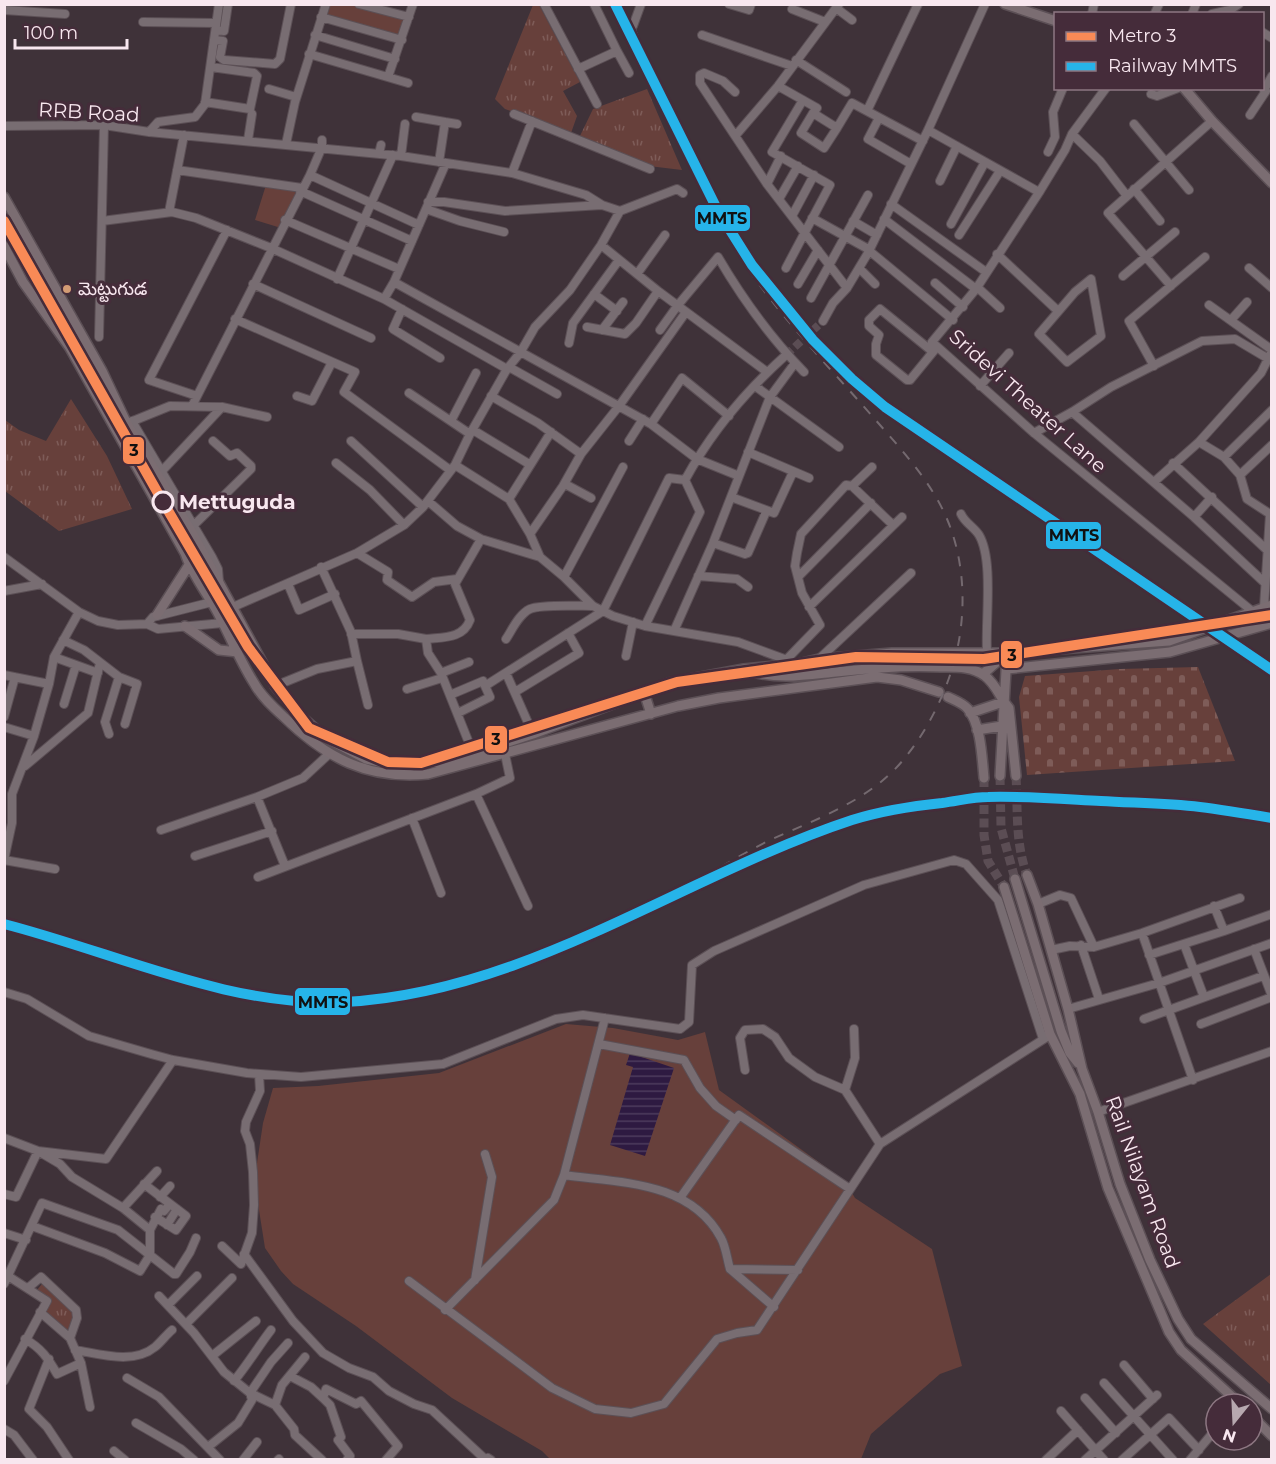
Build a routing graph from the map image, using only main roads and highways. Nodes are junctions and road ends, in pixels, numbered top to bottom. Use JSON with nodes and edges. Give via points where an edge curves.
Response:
{"nodes":[{"id":1,"x":1005,"y":4,"type":"edge"},
{"id":2,"x":1054,"y":20,"type":"edge"},
{"id":3,"x":1186,"y":90,"type":"edge"},
{"id":4,"x":1272,"y":183,"type":"edge"},
{"id":5,"x":4,"y":197,"type":"edge"},
{"id":6,"x":4,"y":246,"type":"edge"},
{"id":7,"x":189,"y":565,"type":"junction"},
{"id":8,"x":1268,"y":606,"type":"edge"},
{"id":9,"x":157,"y":615,"type":"road end"},
{"id":10,"x":1270,"y":623,"type":"edge"},
{"id":11,"x":185,"y":626,"type":"road end"},
{"id":12,"x":238,"y":652,"type":"junction"},
{"id":13,"x":1007,"y":653,"type":"junction"},
{"id":14,"x":744,"y":669,"type":"junction"},
{"id":15,"x":1007,"y":669,"type":"junction"},
{"id":16,"x":983,"y":674,"type":"junction"},
{"id":17,"x":644,"y":692,"type":"junction"},
{"id":18,"x":624,"y":700,"type":"junction"},
{"id":19,"x":1003,"y":702,"type":"junction"},
{"id":20,"x":970,"y":713,"type":"junction"},
{"id":21,"x":651,"y":714,"type":"junction"},
{"id":22,"x":630,"y":720,"type":"junction"},
{"id":23,"x":1002,"y":726,"type":"junction"},
{"id":24,"x":977,"y":730,"type":"junction"},
{"id":25,"x":1000,"y":776,"type":"tunnel mouth"},
{"id":26,"x":1016,"y":776,"type":"tunnel mouth"},
{"id":27,"x":984,"y":778,"type":"tunnel mouth"},
{"id":28,"x":1027,"y":875,"type":"tunnel mouth"},
{"id":29,"x":1015,"y":879,"type":"tunnel mouth"},
{"id":30,"x":1004,"y":887,"type":"tunnel mouth"},
{"id":31,"x":1082,"y":1069,"type":"junction"},
{"id":32,"x":1227,"y":1392,"type":"edge"},
{"id":33,"x":1272,"y":1409,"type":"edge"}],
"edges":[{"from":1,"to":2,"type":"main road"},
{"from":3,"to":4,"type":"main road"},
{"from":5,"to":18,"type":"main road","via":[[275,686],[310,726],[366,759],[403,766],[451,760]]},
{"from":6,"to":7,"type":"main road","via":[[23,282],[70,348]]},
{"from":7,"to":9,"type":"main road"},
{"from":7,"to":12,"type":"main road"},
{"from":8,"to":13,"type":"main road","via":[[1169,641]]},
{"from":10,"to":15,"type":"main road","via":[[1170,652]]},
{"from":11,"to":12,"type":"main road","via":[[219,650]]},
{"from":12,"to":22,"type":"main road","via":[[254,684],[306,739],[329,754],[387,775],[412,776],[447,770]]},
{"from":13,"to":14,"type":"main road","via":[[892,653]]},
{"from":13,"to":15,"type":"main road"},
{"from":13,"to":16,"type":"main road"},
{"from":14,"to":16,"type":"main road","via":[[773,676],[806,676],[890,667],[962,667]]},
{"from":14,"to":17,"type":"main road","via":[[669,683]]},
{"from":15,"to":19,"type":"main road"},
{"from":16,"to":19,"type":"main road"},
{"from":17,"to":18,"type":"main road"},
{"from":17,"to":21,"type":"main road"},
{"from":18,"to":22,"type":"main road"},
{"from":19,"to":20,"type":"main road"},
{"from":19,"to":23,"type":"main road"},
{"from":19,"to":26,"type":"main road","via":[[1009,708]]},
{"from":20,"to":21,"type":"main road","via":[[943,694],[901,680],[877,677],[748,694]]},
{"from":20,"to":24,"type":"main road"},
{"from":21,"to":22,"type":"main road"},
{"from":23,"to":24,"type":"main road"},
{"from":23,"to":25,"type":"main road"},
{"from":24,"to":27,"type":"main road"},
{"from":28,"to":31,"type":"main road","name":"Rail Nilayam Road"},
{"from":29,"to":31,"type":"main road","name":"Rail Nilayam Road","via":[[1061,1031]]},
{"from":30,"to":32,"type":"main road","name":"Rail Nilayam Road","via":[[1047,1037],[1080,1094],[1108,1188],[1169,1332],[1181,1350]]},
{"from":31,"to":33,"type":"main road","name":"Rail Nilayam Road","via":[[1120,1184],[1178,1319],[1191,1339]]}]}
